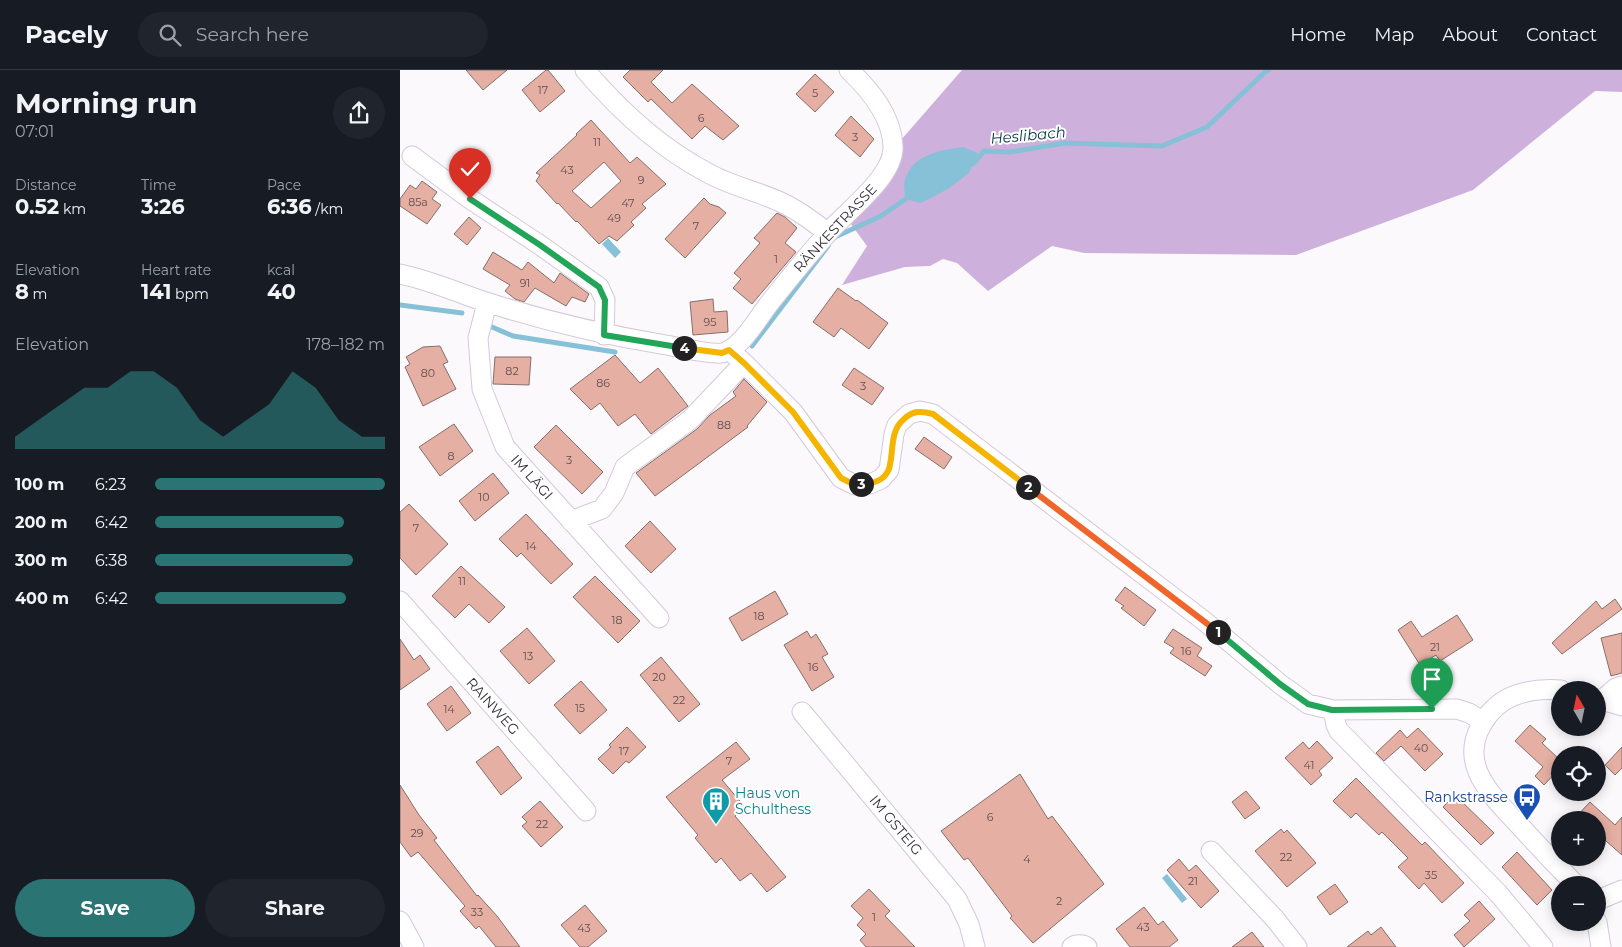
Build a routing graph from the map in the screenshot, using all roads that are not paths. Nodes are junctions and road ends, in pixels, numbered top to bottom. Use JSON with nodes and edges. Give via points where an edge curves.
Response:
{"nodes":[{"id":1,"x":585,"y":70,"type":"edge"},
{"id":2,"x":849,"y":70,"type":"edge"},
{"id":3,"x":412,"y":156,"type":"dead end"},
{"id":4,"x":828,"y":232,"type":"junction"},
{"id":5,"x":400,"y":274,"type":"edge"},
{"id":6,"x":487,"y":303,"type":"junction"},
{"id":7,"x":604,"y":335,"type":"junction"},
{"id":8,"x":729,"y":350,"type":"junction"},
{"id":9,"x":744,"y":363,"type":"junction"},
{"id":10,"x":571,"y":521,"type":"junction"},
{"id":11,"x":400,"y":602,"type":"edge"},
{"id":12,"x":659,"y":618,"type":"dead end"},
{"id":13,"x":1622,"y":686,"type":"edge"},
{"id":14,"x":1551,"y":689,"type":"edge"},
{"id":15,"x":1606,"y":695,"type":"edge"},
{"id":16,"x":1606,"y":701,"type":"edge"},
{"id":17,"x":1622,"y":706,"type":"edge"},
{"id":18,"x":1332,"y":710,"type":"junction"},
{"id":19,"x":802,"y":712,"type":"dead end"},
{"id":20,"x":1483,"y":721,"type":"junction"},
{"id":21,"x":586,"y":810,"type":"dead end"},
{"id":22,"x":1211,"y":852,"type":"dead end"},
{"id":23,"x":1567,"y":876,"type":"edge"},
{"id":24,"x":1622,"y":890,"type":"edge"},
{"id":25,"x":1606,"y":897,"type":"edge"},
{"id":26,"x":400,"y":921,"type":"edge"},
{"id":27,"x":1598,"y":931,"type":"edge"},
{"id":28,"x":414,"y":947,"type":"edge"},
{"id":29,"x":975,"y":947,"type":"edge"},
{"id":30,"x":1072,"y":947,"type":"edge"},
{"id":31,"x":1087,"y":947,"type":"edge"},
{"id":32,"x":1297,"y":947,"type":"edge"},
{"id":33,"x":1544,"y":947,"type":"edge"},
{"id":34,"x":1601,"y":947,"type":"edge"}],
"edges":[{"from":1,"to":4,"type":"street","via":[[608,98],[672,153],[710,174],[784,204]]},
{"from":2,"to":4,"type":"street","name":"RÄNKESTRASSE","via":[[879,104],[888,122],[894,148],[877,183]]},
{"from":3,"to":7,"type":"street","via":[[599,287],[605,300]]},
{"from":4,"to":8,"type":"street","name":"RÄNKESTRASSE","via":[[739,343]]},
{"from":5,"to":6,"type":"street"},
{"from":6,"to":7,"type":"street"},
{"from":6,"to":10,"type":"street","name":"IM LÄGI","via":[[478,338],[482,389],[505,448]]},
{"from":7,"to":8,"type":"street","via":[[701,352]]},
{"from":8,"to":9,"type":"street"},
{"from":9,"to":10,"type":"street","via":[[690,420],[625,467],[614,493],[602,509]]},
{"from":9,"to":18,"type":"street","via":[[793,412],[841,478],[855,485],[882,479],[889,470],[897,425],[909,414],[920,411],[933,414],[1203,620],[1298,698]]},
{"from":10,"to":12,"type":"street","name":"IM LÄGI"},
{"from":11,"to":21,"type":"street","name":"RAINWEG"},
{"from":13,"to":15,"type":"street"},
{"from":14,"to":20,"type":"street","via":[[1515,694],[1494,707]]},
{"from":16,"to":17,"type":"street"},
{"from":18,"to":20,"type":"street","via":[[1452,708]]},
{"from":18,"to":33,"type":"street","via":[[1339,731],[1498,893]]},
{"from":19,"to":29,"type":"street","name":"IM GSTEIG","via":[[957,899]]},
{"from":20,"to":23,"type":"street","via":[[1474,743],[1474,753],[1483,784],[1492,798]]},
{"from":22,"to":32,"type":"street","via":[[1276,920]]},
{"from":24,"to":25,"type":"street"},
{"from":26,"to":28,"type":"street"},
{"from":27,"to":34,"type":"street"},
{"from":30,"to":31,"type":"street"}]}
